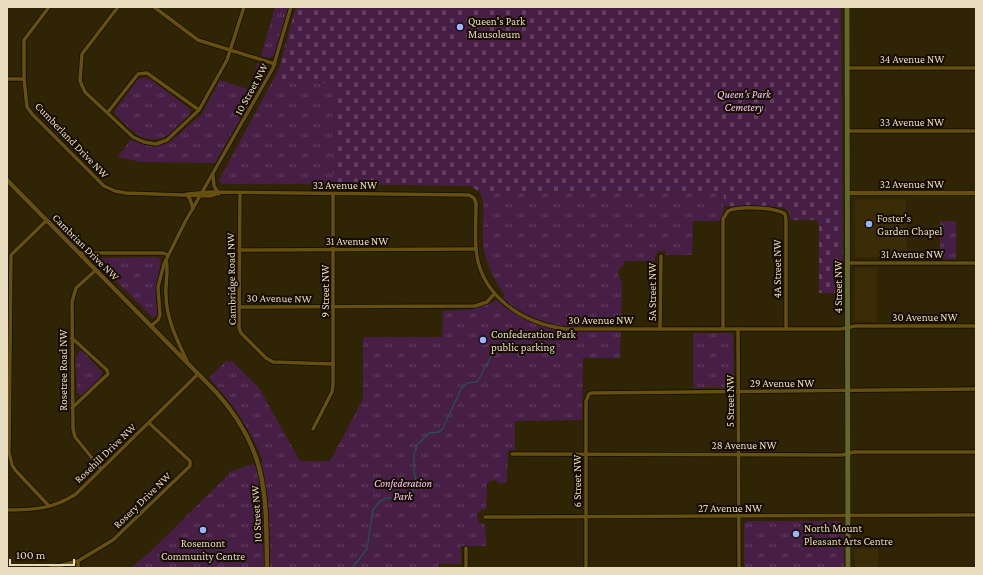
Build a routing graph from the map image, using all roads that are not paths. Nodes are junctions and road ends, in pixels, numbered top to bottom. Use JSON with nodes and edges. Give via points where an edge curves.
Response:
{"nodes":[{"id":1,"x":49,"y":7,"type":"edge"},
{"id":2,"x":118,"y":7,"type":"edge"},
{"id":3,"x":154,"y":7,"type":"edge"},
{"id":4,"x":244,"y":7,"type":"edge"},
{"id":5,"x":291,"y":7,"type":"edge"},
{"id":6,"x":847,"y":7,"type":"edge"},
{"id":7,"x":231,"y":50,"type":"junction"},
{"id":8,"x":275,"y":64,"type":"junction"},
{"id":9,"x":847,"y":68,"type":"junction"},
{"id":10,"x":976,"y":68,"type":"edge"},
{"id":11,"x":7,"y":79,"type":"edge"},
{"id":12,"x":24,"y":79,"type":"junction"},
{"id":13,"x":199,"y":110,"type":"junction"},
{"id":14,"x":108,"y":112,"type":"junction"},
{"id":15,"x":848,"y":131,"type":"junction"},
{"id":16,"x":976,"y":131,"type":"edge"},
{"id":17,"x":213,"y":174,"type":"junction"},
{"id":18,"x":7,"y":180,"type":"edge"},
{"id":19,"x":848,"y":193,"type":"junction"},
{"id":20,"x":976,"y":193,"type":"edge"},
{"id":21,"x":186,"y":194,"type":"junction"},
{"id":22,"x":202,"y":194,"type":"junction"},
{"id":23,"x":218,"y":194,"type":"junction"},
{"id":24,"x":240,"y":194,"type":"junction"},
{"id":25,"x":333,"y":194,"type":"junction"},
{"id":26,"x":193,"y":209,"type":"junction"},
{"id":27,"x":47,"y":220,"type":"junction"},
{"id":28,"x":476,"y":249,"type":"junction"},
{"id":29,"x":239,"y":250,"type":"junction"},
{"id":30,"x":334,"y":250,"type":"junction"},
{"id":31,"x":79,"y":253,"type":"junction"},
{"id":32,"x":168,"y":255,"type":"junction"},
{"id":33,"x":661,"y":256,"type":"dead end"},
{"id":34,"x":166,"y":260,"type":"junction"},
{"id":35,"x":848,"y":263,"type":"junction"},
{"id":36,"x":976,"y":264,"type":"edge"},
{"id":37,"x":8,"y":265,"type":"edge"},
{"id":38,"x":96,"y":270,"type":"junction"},
{"id":39,"x":494,"y":294,"type":"junction"},
{"id":40,"x":239,"y":307,"type":"junction"},
{"id":41,"x":334,"y":308,"type":"junction"},
{"id":42,"x":151,"y":326,"type":"junction"},
{"id":43,"x":976,"y":326,"type":"edge"},
{"id":44,"x":848,"y":328,"type":"junction"},
{"id":45,"x":660,"y":329,"type":"junction"},
{"id":46,"x":723,"y":329,"type":"junction"},
{"id":47,"x":738,"y":329,"type":"junction"},
{"id":48,"x":786,"y":329,"type":"junction"},
{"id":49,"x":8,"y":332,"type":"edge"},
{"id":50,"x":72,"y":338,"type":"junction"},
{"id":51,"x":188,"y":363,"type":"junction"},
{"id":52,"x":333,"y":364,"type":"junction"},
{"id":53,"x":198,"y":374,"type":"junction"},
{"id":54,"x":976,"y":389,"type":"edge"},
{"id":55,"x":848,"y":391,"type":"junction"},
{"id":56,"x":739,"y":392,"type":"junction"},
{"id":57,"x":589,"y":394,"type":"joint"},
{"id":58,"x":72,"y":408,"type":"junction"},
{"id":59,"x":149,"y":423,"type":"junction"},
{"id":60,"x":313,"y":429,"type":"dead end"},
{"id":61,"x":8,"y":452,"type":"edge"},
{"id":62,"x":976,"y":452,"type":"edge"},
{"id":63,"x":848,"y":453,"type":"junction"},
{"id":64,"x":512,"y":454,"type":"dead end"},
{"id":65,"x":586,"y":454,"type":"junction"},
{"id":66,"x":739,"y":454,"type":"junction"},
{"id":67,"x":101,"y":469,"type":"junction"},
{"id":68,"x":50,"y":506,"type":"junction"},
{"id":69,"x":7,"y":510,"type":"edge"},
{"id":70,"x":976,"y":515,"type":"edge"},
{"id":71,"x":848,"y":516,"type":"junction"},
{"id":72,"x":485,"y":517,"type":"dead end"},
{"id":73,"x":586,"y":517,"type":"junction"},
{"id":74,"x":739,"y":517,"type":"junction"},
{"id":75,"x":466,"y":548,"type":"dead end"},
{"id":76,"x":78,"y":561,"type":"junction"},
{"id":77,"x":50,"y":568,"type":"edge"},
{"id":78,"x":78,"y":568,"type":"edge"},
{"id":79,"x":267,"y":568,"type":"edge"},
{"id":80,"x":466,"y":568,"type":"edge"},
{"id":81,"x":586,"y":568,"type":"edge"},
{"id":82,"x":739,"y":568,"type":"edge"},
{"id":83,"x":848,"y":568,"type":"edge"}],
"edges":[{"from":1,"to":12,"type":"street","name":"Cumberland Drive NW","via":[[24,40]]},
{"from":2,"to":14,"type":"street","via":[[82,54],[80,66],[80,81],[85,92]]},
{"from":3,"to":7,"type":"street","via":[[198,40]]},
{"from":4,"to":7,"type":"street"},
{"from":5,"to":8,"type":"street","name":"10 Street NW"},
{"from":6,"to":9,"type":"main road","name":"4 Street NW"},
{"from":7,"to":8,"type":"street"},
{"from":7,"to":13,"type":"street"},
{"from":8,"to":17,"type":"street","name":"10 Street NW"},
{"from":9,"to":10,"type":"street","name":"34 Avenue NW"},
{"from":9,"to":15,"type":"main road","name":"4 Street NW"},
{"from":11,"to":12,"type":"street"},
{"from":12,"to":21,"type":"street","name":"Cumberland Drive NW","via":[[27,107],[32,114],[104,186],[126,193]]},
{"from":13,"to":14,"type":"street","via":[[167,140],[156,144],[144,142],[133,136]]},
{"from":13,"to":14,"type":"street","via":[[147,73],[138,74]]},
{"from":15,"to":16,"type":"street","name":"33 Avenue NW"},
{"from":15,"to":19,"type":"main road","name":"4 Street NW"},
{"from":17,"to":22,"type":"street","name":"10 Street NW"},
{"from":17,"to":23,"type":"street"},
{"from":18,"to":27,"type":"street","name":"Cambrian Drive NW"},
{"from":19,"to":20,"type":"street","name":"32 Avenue NW"},
{"from":19,"to":35,"type":"main road","name":"4 Street NW"},
{"from":21,"to":22,"type":"street","name":"Cumberland Drive NW"},
{"from":21,"to":26,"type":"street"},
{"from":22,"to":23,"type":"street","name":"32 Avenue NW"},
{"from":22,"to":26,"type":"street","name":"10 Street NW"},
{"from":23,"to":24,"type":"street","name":"32 Avenue NW"},
{"from":24,"to":25,"type":"street","name":"32 Avenue NW"},
{"from":24,"to":29,"type":"street","name":"Cambridge Road NW"},
{"from":25,"to":28,"type":"street","name":"32 Avenue NW","via":[[469,195],[476,203]]},
{"from":25,"to":30,"type":"street","name":"9 Street NW"},
{"from":26,"to":32,"type":"street","name":"10 Street NW"},
{"from":27,"to":31,"type":"street","name":"Cambrian Drive NW"},
{"from":27,"to":37,"type":"street","via":[[11,255]]},
{"from":28,"to":30,"type":"street","name":"31 Avenue NW"},
{"from":28,"to":39,"type":"street","via":[[479,264]]},
{"from":29,"to":30,"type":"street","name":"31 Avenue NW"},
{"from":29,"to":40,"type":"street","name":"Cambridge Road NW"},
{"from":30,"to":41,"type":"street","name":"9 Street NW"},
{"from":31,"to":32,"type":"street"},
{"from":31,"to":38,"type":"street","name":"Cambrian Drive NW"},
{"from":32,"to":34,"type":"street","name":"10 Street NW"},
{"from":33,"to":45,"type":"street","name":"5A Street NW"},
{"from":34,"to":42,"type":"street","name":"10 Street NW","via":[[158,287],[159,318]]},
{"from":34,"to":51,"type":"street","name":"10 Street NW","via":[[168,316]]},
{"from":35,"to":36,"type":"street","name":"31 Avenue NW"},
{"from":35,"to":44,"type":"main road","name":"4 Street NW"},
{"from":37,"to":49,"type":"street"},
{"from":38,"to":42,"type":"street","name":"Cambrian Drive NW"},
{"from":38,"to":50,"type":"street","name":"Rosetree Road NW","via":[[74,293]]},
{"from":39,"to":41,"type":"street","name":"30 Avenue NW","via":[[487,302],[475,306]]},
{"from":39,"to":45,"type":"street","name":"30 Avenue NW","via":[[523,317],[553,328]]},
{"from":40,"to":41,"type":"street","name":"30 Avenue NW"},
{"from":40,"to":52,"type":"street","name":"Cambridge Road NW","via":[[241,333],[266,358],[281,363]]},
{"from":41,"to":52,"type":"street","name":"9 Street NW"},
{"from":42,"to":51,"type":"street","name":"10 Street NW"},
{"from":43,"to":44,"type":"street","name":"30 Avenue NW"},
{"from":44,"to":48,"type":"street","name":"30 Avenue NW"},
{"from":44,"to":55,"type":"main road","name":"4 Street NW"},
{"from":45,"to":46,"type":"street","name":"30 Avenue NW"},
{"from":46,"to":47,"type":"street","name":"30 Avenue NW"},
{"from":46,"to":48,"type":"street","name":"4A Street NW","via":[[723,219],[728,211],[737,208],[773,209],[785,214]]},
{"from":47,"to":48,"type":"street","name":"30 Avenue NW"},
{"from":47,"to":56,"type":"street","name":"5 Street NW"},
{"from":49,"to":61,"type":"street"},
{"from":50,"to":58,"type":"street","name":"Rosetree Road NW"},
{"from":50,"to":58,"type":"street","via":[[107,370],[108,374]]},
{"from":51,"to":53,"type":"street","name":"10 Street NW"},
{"from":52,"to":60,"type":"street","name":"9 Street NW","via":[[332,392]]},
{"from":53,"to":59,"type":"street","name":"Rosehill Drive NW"},
{"from":53,"to":79,"type":"street","name":"10 Street NW","via":[[227,404],[256,454],[262,471],[266,499]]},
{"from":54,"to":55,"type":"street","name":"29 Avenue NW"},
{"from":55,"to":56,"type":"street","name":"29 Avenue NW"},
{"from":55,"to":63,"type":"main road","name":"4 Street NW"},
{"from":56,"to":57,"type":"street","name":"29 Avenue NW"},
{"from":56,"to":66,"type":"street","name":"5 Street NW"},
{"from":57,"to":65,"type":"street","name":"6 Street NW","via":[[586,401]]},
{"from":58,"to":67,"type":"street","name":"Rosetree Road NW","via":[[75,436]]},
{"from":59,"to":67,"type":"street","name":"Rosehill Drive NW"},
{"from":59,"to":76,"type":"street","name":"Rosery Drive NW","via":[[190,461],[190,466],[126,530],[99,550]]},
{"from":61,"to":68,"type":"street","via":[[16,471]]},
{"from":62,"to":63,"type":"street","name":"28 Avenue NW"},
{"from":63,"to":66,"type":"street","name":"28 Avenue NW"},
{"from":63,"to":71,"type":"main road","name":"4 Street NW"},
{"from":64,"to":65,"type":"street","name":"28 Avenue NW"},
{"from":65,"to":66,"type":"street","name":"28 Avenue NW"},
{"from":65,"to":73,"type":"street","name":"6 Street NW"},
{"from":66,"to":74,"type":"street","name":"5 Street NW"},
{"from":67,"to":68,"type":"street","name":"Rosehill Drive NW","via":[[76,494],[64,502]]},
{"from":68,"to":69,"type":"street","name":"Rosehill Drive NW","via":[[39,510]]},
{"from":70,"to":71,"type":"street","name":"27 Avenue NW"},
{"from":71,"to":74,"type":"street","name":"27 Avenue NW"},
{"from":71,"to":83,"type":"main road","name":"4 Street NW"},
{"from":72,"to":73,"type":"street","name":"27 Avenue NW"},
{"from":73,"to":74,"type":"street","name":"27 Avenue NW"},
{"from":73,"to":81,"type":"street","name":"6 Street NW"},
{"from":74,"to":82,"type":"street","name":"5 Street NW"},
{"from":75,"to":80,"type":"street"},
{"from":76,"to":77,"type":"street","name":"Rosery Drive NW"},
{"from":76,"to":78,"type":"street"}]}
